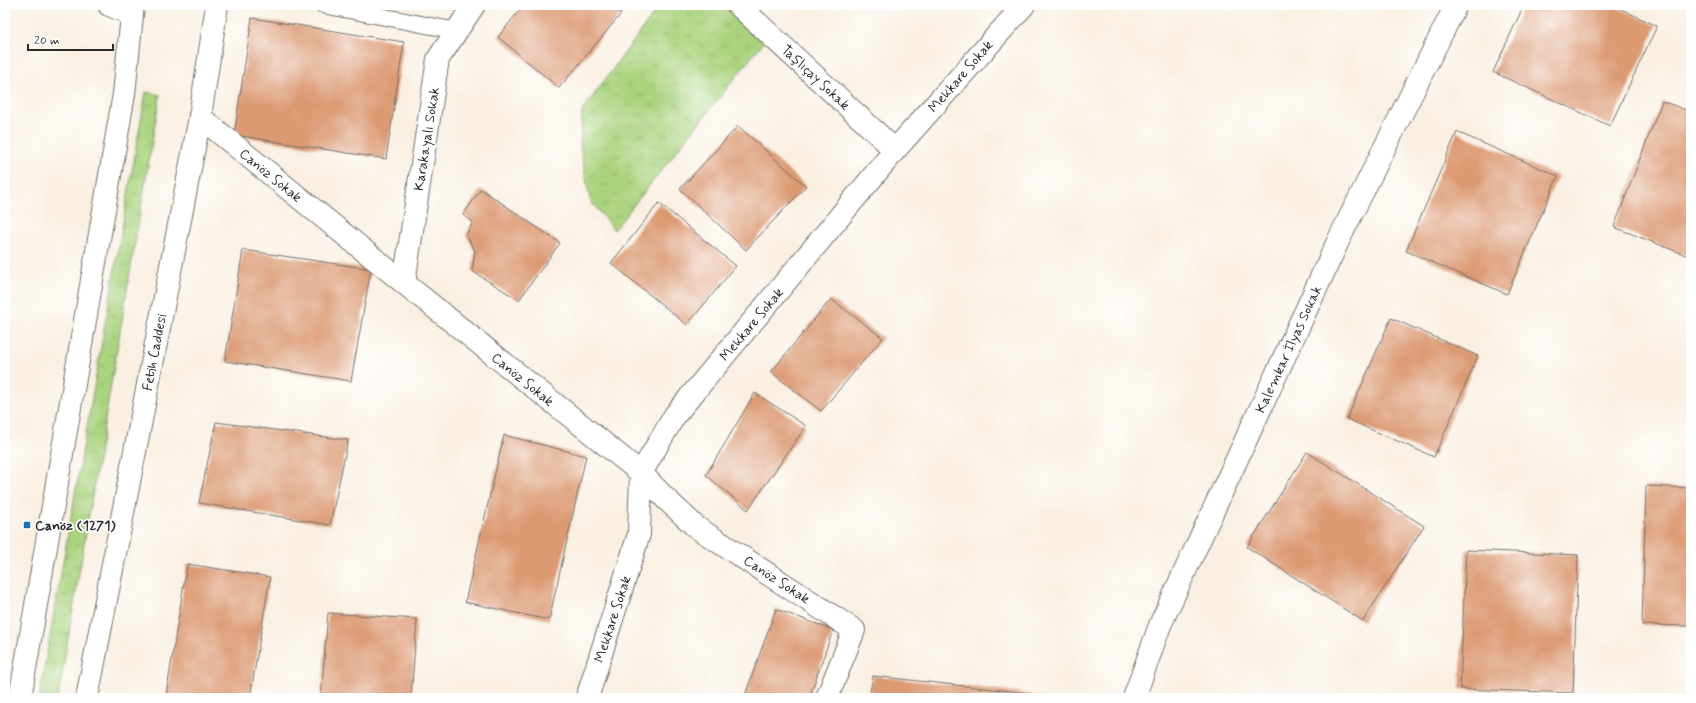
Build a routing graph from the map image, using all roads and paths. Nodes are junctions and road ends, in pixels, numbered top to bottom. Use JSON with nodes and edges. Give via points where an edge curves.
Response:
{"nodes":[{"id":1,"x":109,"y":5,"type":"edge"},
{"id":2,"x":217,"y":5,"type":"edge"},
{"id":3,"x":323,"y":5,"type":"edge"},
{"id":4,"x":474,"y":5,"type":"edge"},
{"id":5,"x":738,"y":5,"type":"edge"},
{"id":6,"x":1024,"y":5,"type":"edge"},
{"id":7,"x":1456,"y":5,"type":"edge"},
{"id":8,"x":132,"y":10,"type":"edge"},
{"id":9,"x":457,"y":31,"type":"junction"},
{"id":10,"x":200,"y":117,"type":"junction"},
{"id":11,"x":895,"y":150,"type":"junction"},
{"id":12,"x":404,"y":283,"type":"junction"},
{"id":13,"x":641,"y":473,"type":"junction"},
{"id":14,"x":20,"y":698,"type":"edge"},
{"id":15,"x":87,"y":698,"type":"edge"},
{"id":16,"x":587,"y":698,"type":"edge"},
{"id":17,"x":827,"y":698,"type":"edge"},
{"id":18,"x":1134,"y":698,"type":"edge"}],
"edges":[{"from":1,"to":8,"type":"street"},
{"from":2,"to":10,"type":"street","name":"Fetih Caddesi"},
{"from":3,"to":9,"type":"lane"},
{"from":4,"to":9,"type":"street","name":"Karakayalı Sokak"},
{"from":5,"to":11,"type":"street","name":"Taşlıçay Sokak"},
{"from":6,"to":11,"type":"street","name":"Mekkare Sokak"},
{"from":7,"to":18,"type":"street","name":"Kalemkar İlyas Sokak","via":[[1339,239],[1163,618]]},
{"from":8,"to":14,"type":"street","via":[[124,94]]},
{"from":9,"to":12,"type":"street","name":"Karakayalı Sokak","via":[[438,59]]},
{"from":10,"to":12,"type":"street","name":"Canöz Sokak"},
{"from":10,"to":15,"type":"street","name":"Fetih Caddesi"},
{"from":11,"to":13,"type":"street","name":"Mekkare Sokak","via":[[675,415]]},
{"from":12,"to":13,"type":"street","name":"Canöz Sokak"},
{"from":13,"to":16,"type":"street","name":"Mekkare Sokak","via":[[639,534]]},
{"from":13,"to":17,"type":"street","name":"Canöz Sokak","via":[[696,527],[854,630]]}]}
